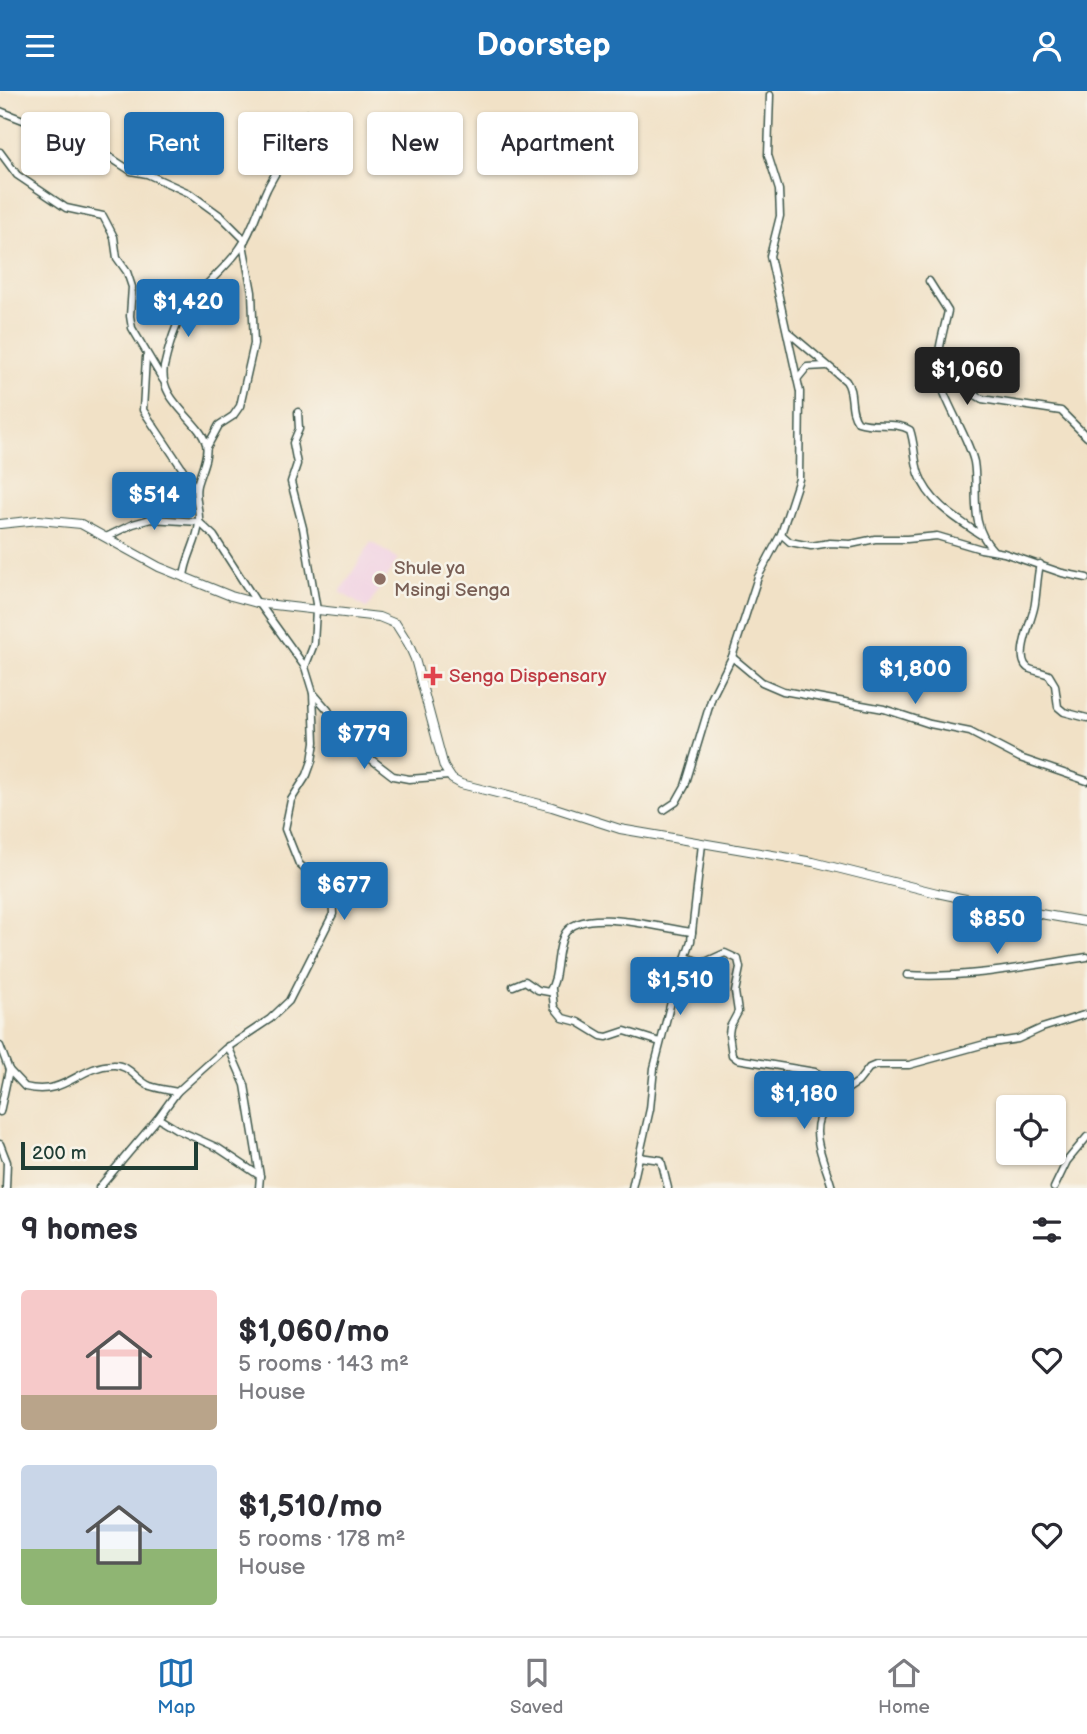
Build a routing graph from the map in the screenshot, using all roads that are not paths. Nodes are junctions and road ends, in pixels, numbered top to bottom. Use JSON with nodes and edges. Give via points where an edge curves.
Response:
{"nodes":[{"id":1,"x":770,"y":95,"type":"dead end"},
{"id":2,"x":0,"y":111,"type":"edge"},
{"id":3,"x":0,"y":152,"type":"edge"},
{"id":4,"x":276,"y":175,"type":"edge"},
{"id":5,"x":244,"y":242,"type":"junction"},
{"id":6,"x":929,"y":281,"type":"dead end"},
{"id":7,"x":788,"y":332,"type":"junction"},
{"id":8,"x":813,"y":352,"type":"junction"},
{"id":9,"x":146,"y":355,"type":"junction"},
{"id":10,"x":826,"y":366,"type":"junction"},
{"id":11,"x":804,"y":370,"type":"junction"},
{"id":12,"x":938,"y":373,"type":"junction"},
{"id":13,"x":798,"y":379,"type":"junction"},
{"id":14,"x":163,"y":380,"type":"junction"},
{"id":15,"x":298,"y":412,"type":"dead end"},
{"id":16,"x":1087,"y":437,"type":"edge"},
{"id":17,"x":207,"y":447,"type":"junction"},
{"id":18,"x":196,"y":489,"type":"junction"},
{"id":19,"x":199,"y":521,"type":"junction"},
{"id":20,"x":0,"y":524,"type":"edge"},
{"id":21,"x":781,"y":534,"type":"junction"},
{"id":22,"x":981,"y":535,"type":"junction"},
{"id":23,"x":106,"y":537,"type":"junction"},
{"id":24,"x":994,"y":551,"type":"junction"},
{"id":25,"x":1040,"y":564,"type":"junction"},
{"id":26,"x":184,"y":578,"type":"junction"},
{"id":27,"x":1087,"y":578,"type":"edge"},
{"id":28,"x":258,"y":603,"type":"junction"},
{"id":29,"x":316,"y":610,"type":"junction"},
{"id":30,"x":732,"y":657,"type":"junction"},
{"id":31,"x":305,"y":667,"type":"junction"},
{"id":32,"x":313,"y":693,"type":"junction"},
{"id":33,"x":1087,"y":718,"type":"edge"},
{"id":34,"x":449,"y":776,"type":"junction"},
{"id":35,"x":1087,"y":781,"type":"edge"},
{"id":36,"x":664,"y":810,"type":"dead end"},
{"id":37,"x":702,"y":844,"type":"junction"},
{"id":38,"x":1087,"y":922,"type":"edge"},
{"id":39,"x":692,"y":932,"type":"junction"},
{"id":40,"x":686,"y":957,"type":"junction"},
{"id":41,"x":1087,"y":957,"type":"edge"},
{"id":42,"x":907,"y":975,"type":"dead end"},
{"id":43,"x":513,"y":986,"type":"dead end"},
{"id":44,"x":552,"y":989,"type":"junction"},
{"id":45,"x":1087,"y":1014,"type":"edge"},
{"id":46,"x":660,"y":1042,"type":"junction"},
{"id":47,"x":0,"y":1046,"type":"edge"},
{"id":48,"x":229,"y":1046,"type":"junction"},
{"id":49,"x":9,"y":1070,"type":"junction"},
{"id":50,"x":846,"y":1090,"type":"junction"},
{"id":51,"x":177,"y":1092,"type":"junction"},
{"id":52,"x":0,"y":1112,"type":"edge"},
{"id":53,"x":159,"y":1118,"type":"junction"},
{"id":54,"x":1087,"y":1137,"type":"edge"},
{"id":55,"x":0,"y":1144,"type":"edge"},
{"id":56,"x":639,"y":1157,"type":"junction"},
{"id":57,"x":260,"y":1177,"type":"junction"},
{"id":58,"x":6,"y":1188,"type":"edge"},
{"id":59,"x":99,"y":1188,"type":"edge"},
{"id":60,"x":259,"y":1188,"type":"edge"},
{"id":61,"x":632,"y":1188,"type":"edge"},
{"id":62,"x":668,"y":1188,"type":"edge"},
{"id":63,"x":832,"y":1188,"type":"edge"},
{"id":64,"x":1054,"y":1188,"type":"edge"}],
"edges":[{"from":1,"to":7,"type":"street","via":[[768,155],[776,176],[780,216],[770,256]]},
{"from":2,"to":5,"type":"street","via":[[189,193],[222,216]]},
{"from":3,"to":9,"type":"street","via":[[17,175],[65,208],[103,216],[114,237],[117,258],[130,278],[130,321]]},
{"from":4,"to":5,"type":"street"},
{"from":5,"to":14,"type":"street","via":[[184,311]]},
{"from":5,"to":17,"type":"street","via":[[253,292],[254,344],[240,406],[219,425]]},
{"from":6,"to":12,"type":"street","via":[[948,311]]},
{"from":7,"to":8,"type":"street"},
{"from":7,"to":13,"type":"street"},
{"from":8,"to":10,"type":"street"},
{"from":8,"to":11,"type":"street"},
{"from":9,"to":14,"type":"street"},
{"from":9,"to":18,"type":"street","via":[[143,410]]},
{"from":10,"to":11,"type":"street"},
{"from":10,"to":22,"type":"street","via":[[850,388],[858,422],[910,430],[918,473],[947,513]]},
{"from":11,"to":13,"type":"street"},
{"from":12,"to":16,"type":"street","via":[[982,399],[1061,411]]},
{"from":12,"to":22,"type":"street","via":[[973,458]]},
{"from":13,"to":21,"type":"street","via":[[801,463]]},
{"from":14,"to":17,"type":"street"},
{"from":15,"to":29,"type":"street","via":[[299,429],[293,443],[297,464],[291,482]]},
{"from":17,"to":18,"type":"street"},
{"from":18,"to":19,"type":"street"},
{"from":19,"to":23,"type":"street","via":[[151,519]]},
{"from":19,"to":26,"type":"street"},
{"from":19,"to":28,"type":"street"},
{"from":20,"to":23,"type":"street","via":[[81,524]]},
{"from":21,"to":24,"type":"street","via":[[790,543],[811,546],[937,535]]},
{"from":21,"to":30,"type":"street","via":[[758,577]]},
{"from":22,"to":24,"type":"street"},
{"from":23,"to":26,"type":"street"},
{"from":24,"to":25,"type":"street"},
{"from":25,"to":27,"type":"street"},
{"from":25,"to":33,"type":"street","via":[[1023,643],[1025,663],[1049,675],[1058,708]]},
{"from":26,"to":28,"type":"street"},
{"from":28,"to":29,"type":"street"},
{"from":28,"to":31,"type":"street"},
{"from":29,"to":31,"type":"street","via":[[314,644]]},
{"from":29,"to":34,"type":"street","via":[[379,617],[396,624],[415,659]]},
{"from":30,"to":35,"type":"street","via":[[762,682],[783,691],[884,709],[930,725],[970,732],[1020,758]]},
{"from":30,"to":36,"type":"street","via":[[712,697],[685,786],[676,802]]},
{"from":31,"to":32,"type":"street"},
{"from":32,"to":34,"type":"street","via":[[346,740],[393,776]]},
{"from":32,"to":48,"type":"street","via":[[313,756],[291,800],[285,829],[299,864],[332,893],[333,914],[289,1001]]},
{"from":34,"to":37,"type":"street","via":[[461,784],[593,822]]},
{"from":37,"to":38,"type":"street","via":[[813,862],[937,893]]},
{"from":37,"to":39,"type":"street"},
{"from":39,"to":40,"type":"street"},
{"from":39,"to":44,"type":"street","via":[[620,921],[579,921],[562,938]]},
{"from":40,"to":46,"type":"street"},
{"from":40,"to":50,"type":"street","via":[[703,963],[726,953],[738,959],[738,1012],[729,1034],[732,1055],[815,1072]]},
{"from":41,"to":42,"type":"street","via":[[1004,969]]},
{"from":43,"to":44,"type":"street","via":[[525,981],[542,992]]},
{"from":44,"to":46,"type":"street","via":[[554,1007],[563,1018],[601,1036],[625,1031]]},
{"from":45,"to":50,"type":"street","via":[[1018,1039],[909,1065],[876,1065]]},
{"from":46,"to":56,"type":"street"},
{"from":47,"to":49,"type":"street"},
{"from":48,"to":51,"type":"street"},
{"from":48,"to":57,"type":"street","via":[[244,1085]]},
{"from":49,"to":51,"type":"street","via":[[25,1087],[54,1089],[107,1066],[120,1065],[149,1085]]},
{"from":49,"to":52,"type":"street"},
{"from":50,"to":63,"type":"street","via":[[818,1124],[818,1142]]},
{"from":51,"to":53,"type":"street"},
{"from":53,"to":57,"type":"street","via":[[218,1148]]},
{"from":53,"to":59,"type":"street"},
{"from":54,"to":64,"type":"street"},
{"from":55,"to":58,"type":"street","via":[[7,1162]]},
{"from":56,"to":61,"type":"street"},
{"from":56,"to":62,"type":"street","via":[[661,1160]]},
{"from":57,"to":60,"type":"street"}]}
